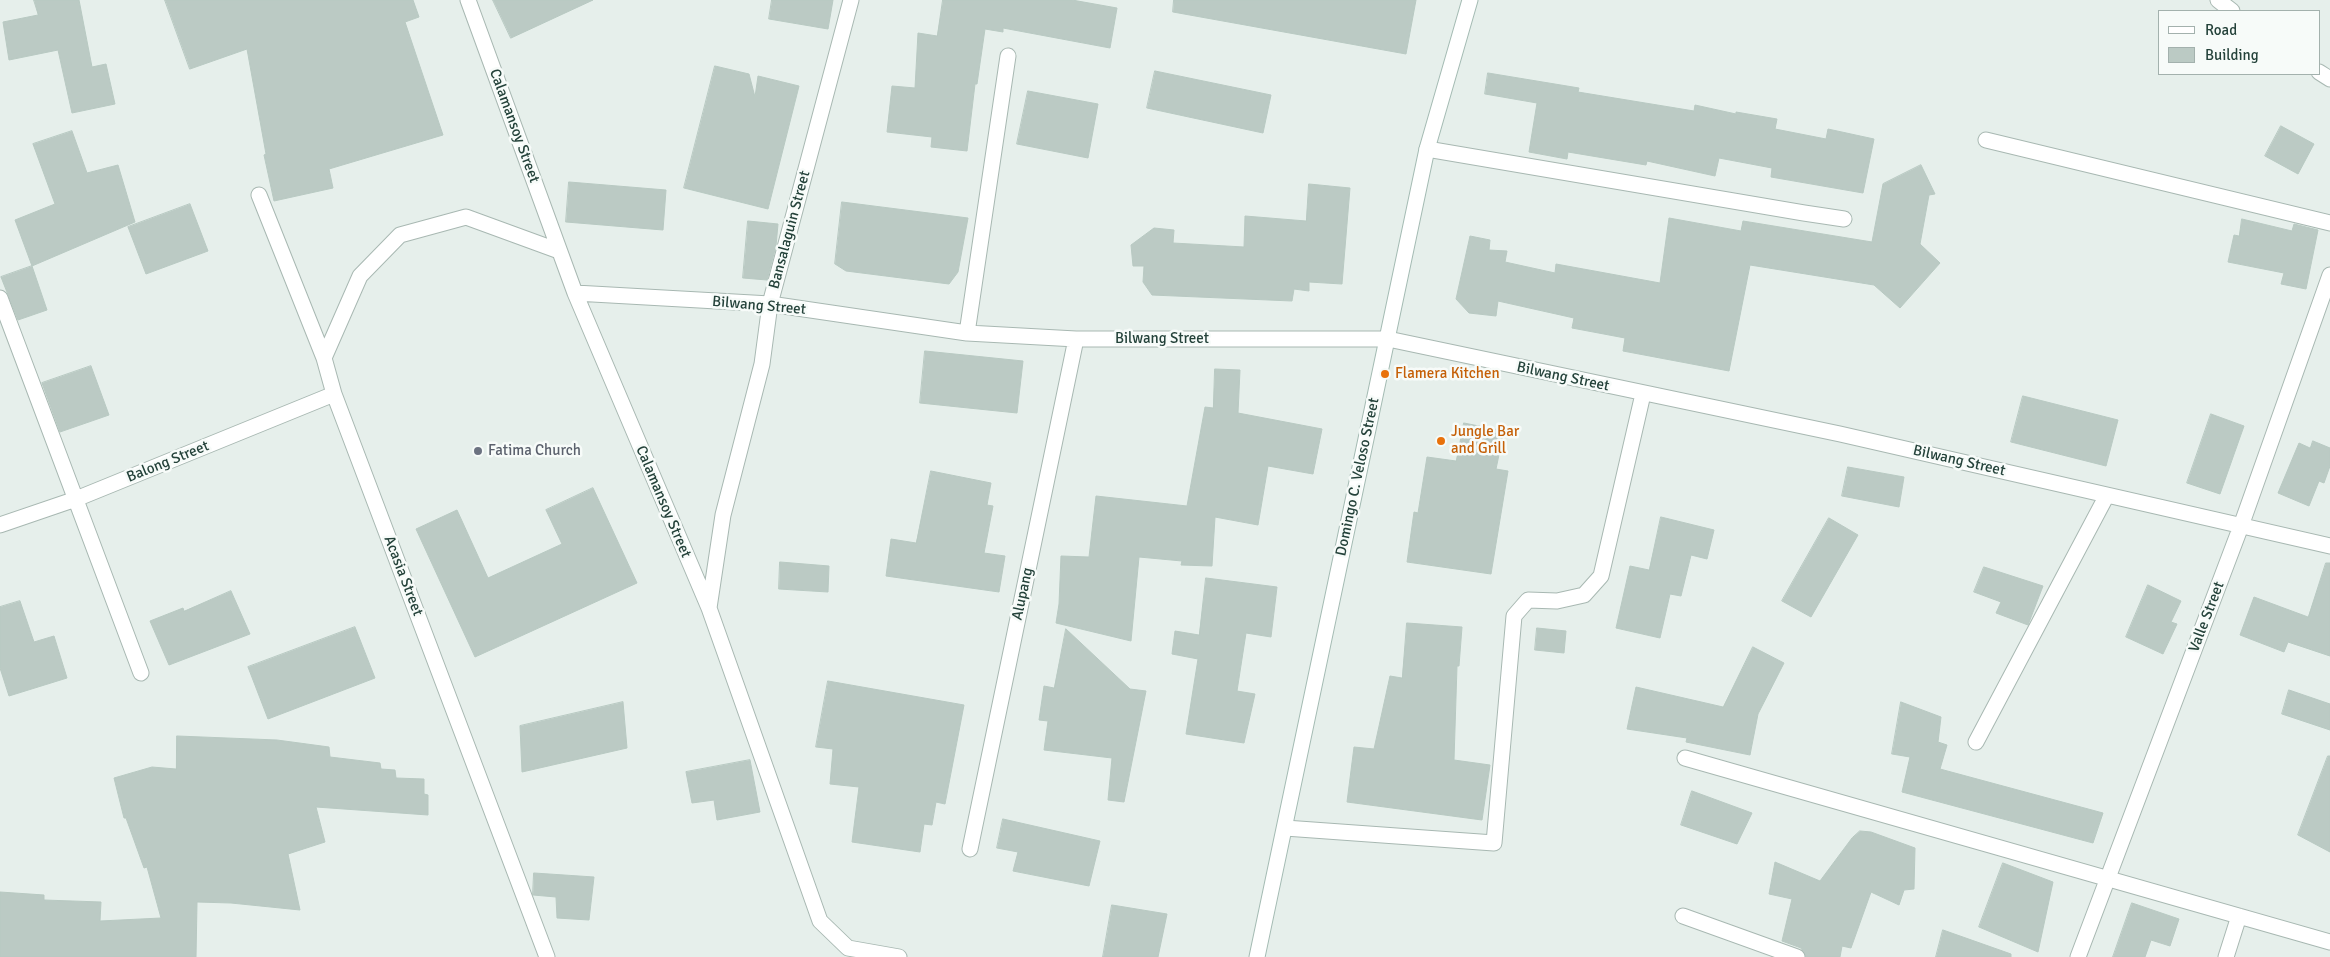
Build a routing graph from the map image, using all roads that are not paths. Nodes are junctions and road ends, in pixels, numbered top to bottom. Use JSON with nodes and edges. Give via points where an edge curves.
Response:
{"nodes":[{"id":1,"x":468,"y":0,"type":"edge"},
{"id":2,"x":850,"y":0,"type":"edge"},
{"id":3,"x":1470,"y":0,"type":"edge"},
{"id":4,"x":2218,"y":0,"type":"edge"},
{"id":5,"x":2231,"y":10,"type":"edge"},
{"id":6,"x":1008,"y":56,"type":"dead end"},
{"id":7,"x":1986,"y":140,"type":"dead end"},
{"id":8,"x":1427,"y":149,"type":"junction"},
{"id":9,"x":259,"y":195,"type":"dead end"},
{"id":10,"x":1844,"y":218,"type":"dead end"},
{"id":11,"x":2330,"y":223,"type":"edge"},
{"id":12,"x":559,"y":251,"type":"junction"},
{"id":13,"x":2330,"y":275,"type":"edge"},
{"id":14,"x":574,"y":293,"type":"junction"},
{"id":15,"x":0,"y":298,"type":"edge"},
{"id":16,"x":770,"y":304,"type":"junction"},
{"id":17,"x":967,"y":333,"type":"junction"},
{"id":18,"x":1076,"y":339,"type":"junction"},
{"id":19,"x":1388,"y":339,"type":"junction"},
{"id":20,"x":324,"y":358,"type":"junction"},
{"id":21,"x":334,"y":394,"type":"junction"},
{"id":22,"x":1643,"y":394,"type":"junction"},
{"id":23,"x":2107,"y":495,"type":"junction"},
{"id":24,"x":76,"y":499,"type":"junction"},
{"id":25,"x":0,"y":525,"type":"edge"},
{"id":26,"x":2241,"y":526,"type":"junction"},
{"id":27,"x":2330,"y":546,"type":"edge"},
{"id":28,"x":709,"y":608,"type":"junction"},
{"id":29,"x":141,"y":673,"type":"dead end"},
{"id":30,"x":1976,"y":742,"type":"dead end"},
{"id":31,"x":1685,"y":758,"type":"dead end"},
{"id":32,"x":1285,"y":828,"type":"junction"},
{"id":33,"x":970,"y":849,"type":"dead end"},
{"id":34,"x":2109,"y":879,"type":"junction"},
{"id":35,"x":1683,"y":916,"type":"dead end"},
{"id":36,"x":2239,"y":916,"type":"junction"},
{"id":37,"x":2330,"y":942,"type":"edge"},
{"id":38,"x":547,"y":957,"type":"edge"},
{"id":39,"x":899,"y":957,"type":"edge"},
{"id":40,"x":1257,"y":957,"type":"edge"},
{"id":41,"x":1798,"y":957,"type":"edge"},
{"id":42,"x":2078,"y":957,"type":"edge"},
{"id":43,"x":2226,"y":957,"type":"edge"}],
"edges":[{"from":1,"to":12,"type":"street","name":"Calamansoy Street"},
{"from":2,"to":16,"type":"street","name":"Bansalaguin Street"},
{"from":3,"to":8,"type":"street","name":"Domingo C. Veloso Street"},
{"from":4,"to":5,"type":"street"},
{"from":6,"to":17,"type":"street"},
{"from":7,"to":11,"type":"street"},
{"from":8,"to":10,"type":"street","via":[[1804,214]]},
{"from":8,"to":19,"type":"street","name":"Domingo C. Veloso Street"},
{"from":9,"to":20,"type":"street","name":"Acasia Street"},
{"from":12,"to":14,"type":"street","name":"Calamansoy Street"},
{"from":12,"to":20,"type":"street","via":[[466,217],[400,234],[360,276]]},
{"from":13,"to":26,"type":"street","name":"Valle Street"},
{"from":14,"to":16,"type":"street","name":"Bilwang Street"},
{"from":14,"to":28,"type":"street","name":"Calamansoy Street"},
{"from":15,"to":24,"type":"street"},
{"from":16,"to":17,"type":"street","name":"Bilwang Street"},
{"from":16,"to":28,"type":"street","name":"Bansalaguin Street","via":[[762,364],[723,515]]},
{"from":17,"to":18,"type":"street","name":"Bilwang Street"},
{"from":18,"to":19,"type":"street","name":"Bilwang Street"},
{"from":18,"to":33,"type":"street","name":"Alupang"},
{"from":19,"to":22,"type":"street","name":"Bilwang Street"},
{"from":19,"to":32,"type":"street","name":"Domingo C. Veloso Street"},
{"from":20,"to":21,"type":"street","name":"Acasia Street"},
{"from":21,"to":24,"type":"street","name":"Balong Street"},
{"from":21,"to":38,"type":"street","name":"Acasia Street"},
{"from":22,"to":23,"type":"street","name":"Bilwang Street","via":[[1840,434]]},
{"from":22,"to":32,"type":"street","via":[[1601,576],[1584,595],[1558,601],[1528,600],[1514,616],[1494,843]]},
{"from":23,"to":26,"type":"street","name":"Bilwang Street"},
{"from":23,"to":30,"type":"street"},
{"from":24,"to":25,"type":"street","name":"Balong Street"},
{"from":24,"to":29,"type":"street"},
{"from":26,"to":27,"type":"street","name":"Bilwang Street"},
{"from":26,"to":34,"type":"street","name":"Valle Street"},
{"from":28,"to":39,"type":"street","name":"Calamansoy Street","via":[[820,921],[848,948]]},
{"from":31,"to":34,"type":"street"},
{"from":32,"to":40,"type":"street","name":"Domingo C. Veloso Street"},
{"from":34,"to":36,"type":"street"},
{"from":34,"to":42,"type":"street","name":"Valle Street"},
{"from":35,"to":41,"type":"street"},
{"from":36,"to":37,"type":"street"},
{"from":36,"to":43,"type":"street"}]}
